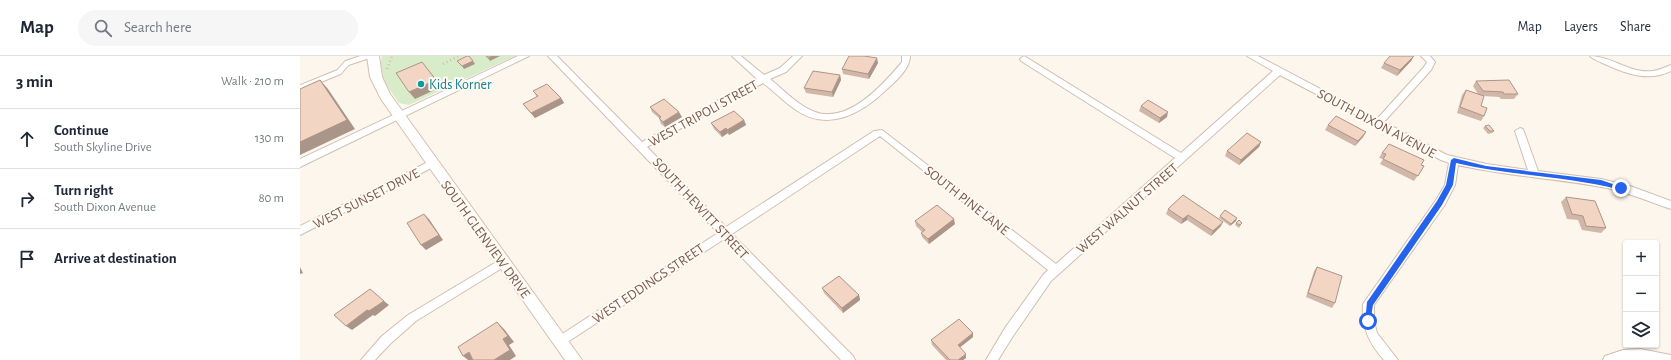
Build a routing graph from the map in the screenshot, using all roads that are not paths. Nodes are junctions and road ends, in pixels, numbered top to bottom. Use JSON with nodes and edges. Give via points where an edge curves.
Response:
{"nodes":[{"id":1,"x":368,"y":56,"type":"edge"},
{"id":2,"x":373,"y":56,"type":"edge"},
{"id":3,"x":525,"y":56,"type":"edge"},
{"id":4,"x":552,"y":56,"type":"edge"},
{"id":5,"x":736,"y":56,"type":"edge"},
{"id":6,"x":798,"y":56,"type":"edge"},
{"id":7,"x":906,"y":56,"type":"edge"},
{"id":8,"x":1251,"y":56,"type":"edge"},
{"id":9,"x":1426,"y":56,"type":"edge"},
{"id":10,"x":1594,"y":56,"type":"edge"},
{"id":11,"x":1024,"y":59,"type":"dead end"},
{"id":12,"x":1671,"y":68,"type":"edge"},
{"id":13,"x":1279,"y":71,"type":"junction"},
{"id":14,"x":764,"y":80,"type":"junction"},
{"id":15,"x":300,"y":88,"type":"edge"},
{"id":16,"x":400,"y":116,"type":"junction"},
{"id":17,"x":1378,"y":123,"type":"junction"},
{"id":18,"x":1520,"y":131,"type":"dead end"},
{"id":19,"x":877,"y":133,"type":"joint"},
{"id":20,"x":642,"y":146,"type":"junction"},
{"id":21,"x":1183,"y":158,"type":"junction"},
{"id":22,"x":1454,"y":160,"type":"junction"},
{"id":23,"x":300,"y":163,"type":"edge"},
{"id":24,"x":432,"y":164,"type":"junction"},
{"id":25,"x":1534,"y":174,"type":"junction"},
{"id":26,"x":1671,"y":205,"type":"edge"},
{"id":27,"x":300,"y":231,"type":"edge"},
{"id":28,"x":723,"y":233,"type":"junction"},
{"id":29,"x":503,"y":262,"type":"junction"},
{"id":30,"x":1056,"y":270,"type":"junction"},
{"id":31,"x":560,"y":342,"type":"junction"},
{"id":32,"x":367,"y":360,"type":"edge"},
{"id":33,"x":574,"y":360,"type":"edge"},
{"id":34,"x":849,"y":360,"type":"edge"},
{"id":35,"x":992,"y":360,"type":"edge"},
{"id":36,"x":1392,"y":360,"type":"edge"},
{"id":37,"x":1609,"y":360,"type":"edge"},
{"id":38,"x":1671,"y":360,"type":"edge"}],
"edges":[{"from":1,"to":15,"type":"lane","via":[[348,64],[339,72]]},
{"from":2,"to":16,"type":"street","name":"SOUTH GLENVIEW DRIVE","via":[[376,81]]},
{"from":3,"to":16,"type":"street"},
{"from":4,"to":20,"type":"street","name":"SOUTH HEWITT STREET"},
{"from":5,"to":14,"type":"street"},
{"from":6,"to":14,"type":"street","name":"WEST TRIPOLI STREET","via":[[782,70]]},
{"from":7,"to":14,"type":"street","via":[[906,63],[870,98],[851,112],[829,118],[814,115]]},
{"from":8,"to":13,"type":"street","name":"SOUTH DIXON AVENUE"},
{"from":9,"to":17,"type":"street","via":[[1431,62],[1428,68]]},
{"from":10,"to":12,"type":"street","via":[[1640,74],[1657,74]]},
{"from":11,"to":21,"type":"street"},
{"from":13,"to":17,"type":"street","name":"SOUTH DIXON AVENUE"},
{"from":13,"to":21,"type":"street","name":"WEST WALNUT STREET"},
{"from":14,"to":20,"type":"street","name":"WEST TRIPOLI STREET"},
{"from":16,"to":23,"type":"street"},
{"from":16,"to":24,"type":"street","name":"SOUTH GLENVIEW DRIVE"},
{"from":17,"to":22,"type":"street","name":"SOUTH DIXON AVENUE","via":[[1444,158]]},
{"from":18,"to":25,"type":"street"},
{"from":19,"to":28,"type":"street","name":"WEST EDDINGS STREET"},
{"from":19,"to":30,"type":"street","name":"SOUTH PINE LANE","via":[[882,133]]},
{"from":20,"to":28,"type":"street","name":"SOUTH HEWITT STREET"},
{"from":21,"to":30,"type":"street","name":"WEST WALNUT STREET"},
{"from":22,"to":25,"type":"street","name":"SOUTH DIXON AVENUE","via":[[1486,168]]},
{"from":22,"to":36,"type":"street","via":[[1450,185],[1440,203],[1369,304],[1368,324],[1372,335],[1377,345]]},
{"from":24,"to":27,"type":"street","name":"WEST SUNSET DRIVE"},
{"from":24,"to":29,"type":"street","name":"SOUTH GLENVIEW DRIVE"},
{"from":25,"to":26,"type":"street","name":"SOUTH DIXON AVENUE","via":[[1601,183],[1630,190]]},
{"from":28,"to":31,"type":"street","name":"WEST EDDINGS STREET"},
{"from":28,"to":34,"type":"street","name":"SOUTH HEWITT STREET"},
{"from":29,"to":31,"type":"street","name":"SOUTH GLENVIEW DRIVE"},
{"from":29,"to":32,"type":"street","via":[[412,318]]},
{"from":30,"to":35,"type":"street","name":"WEST WALNUT STREET","via":[[1009,332]]},
{"from":31,"to":33,"type":"street","name":"SOUTH GLENVIEW DRIVE"},
{"from":37,"to":38,"type":"street","via":[[1628,355],[1663,357]]}]}
